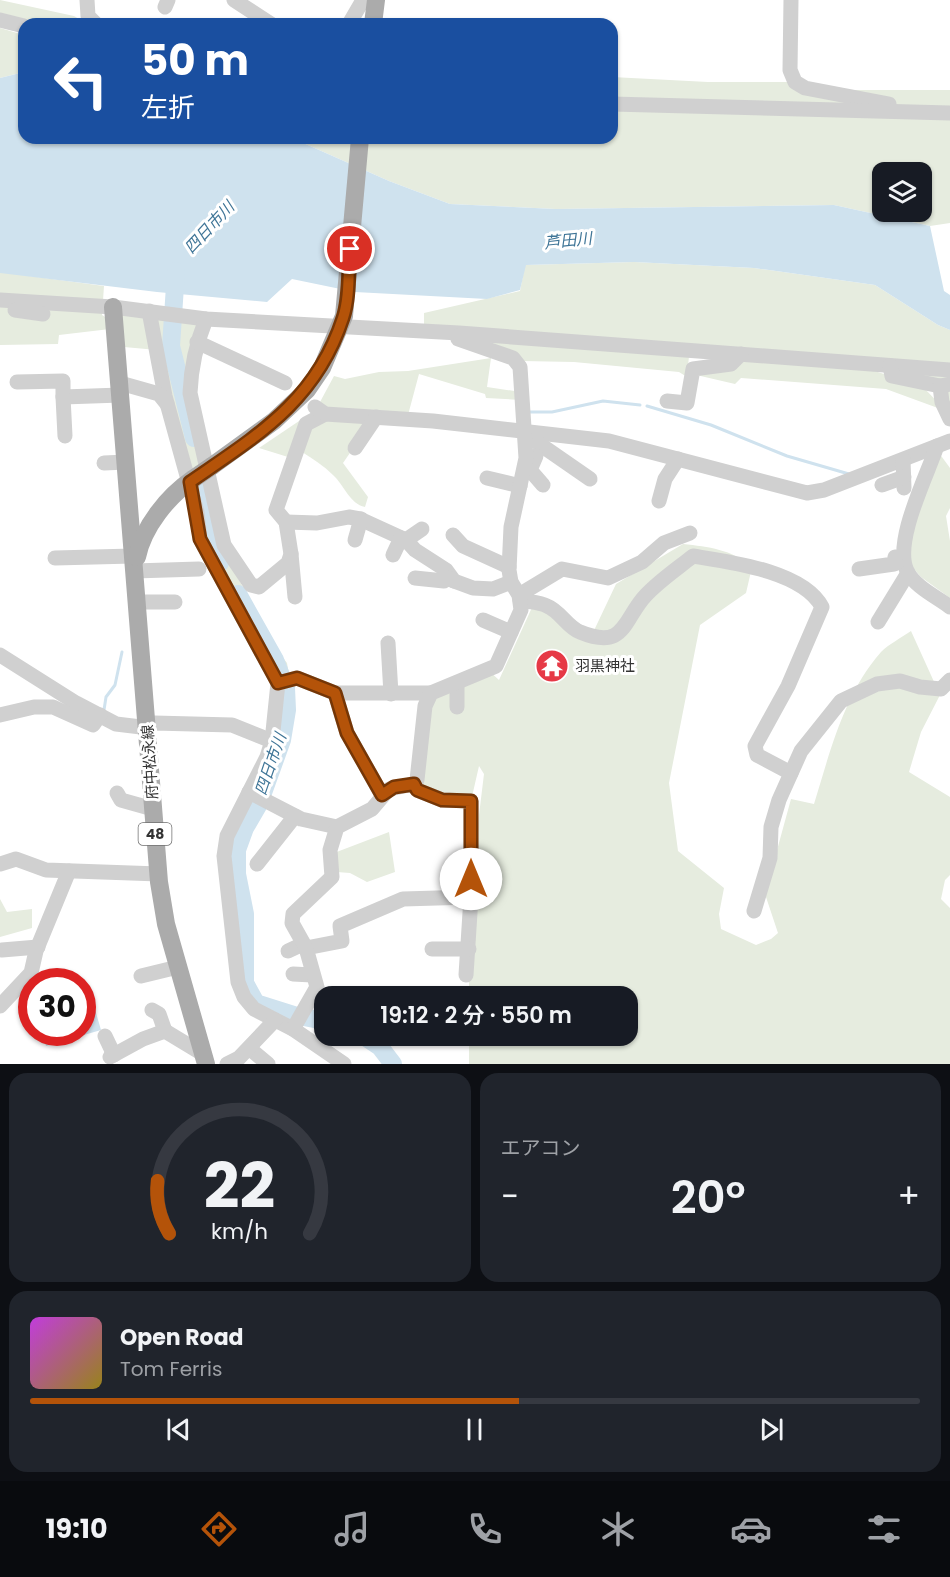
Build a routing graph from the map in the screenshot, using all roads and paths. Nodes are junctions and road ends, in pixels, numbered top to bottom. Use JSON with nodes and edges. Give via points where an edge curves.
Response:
{"nodes":[{"id":1,"x":87,"y":0,"type":"edge"},
{"id":2,"x":234,"y":0,"type":"edge"},
{"id":3,"x":363,"y":0,"type":"edge"},
{"id":4,"x":376,"y":0,"type":"edge"},
{"id":5,"x":791,"y":0,"type":"edge"},
{"id":6,"x":259,"y":6,"type":"edge"},
{"id":7,"x":90,"y":18,"type":"edge"},
{"id":8,"x":352,"y":18,"type":"edge"},
{"id":9,"x":374,"y":18,"type":"edge"},
{"id":10,"x":0,"y":20,"type":"edge"},
{"id":11,"x":18,"y":24,"type":"edge"},
{"id":12,"x":618,"y":104,"type":"edge"},
{"id":13,"x":897,"y":112,"type":"junction"},
{"id":14,"x":950,"y":113,"type":"edge"},
{"id":15,"x":359,"y":144,"type":"edge"},
{"id":16,"x":0,"y":300,"type":"edge"},
{"id":17,"x":113,"y":307,"type":"junction"},
{"id":18,"x":0,"y":308,"type":"edge"},
{"id":19,"x":152,"y":311,"type":"junction"},
{"id":20,"x":43,"y":314,"type":"dead end"},
{"id":21,"x":206,"y":319,"type":"junction"},
{"id":22,"x":342,"y":321,"type":"junction"},
{"id":23,"x":459,"y":333,"type":"junction"},
{"id":24,"x":197,"y":342,"type":"junction"},
{"id":25,"x":741,"y":354,"type":"junction"},
{"id":26,"x":890,"y":366,"type":"junction"},
{"id":27,"x":950,"y":370,"type":"edge"},
{"id":28,"x":17,"y":381,"type":"dead end"},
{"id":29,"x":285,"y":383,"type":"dead end"},
{"id":30,"x":945,"y":385,"type":"edge"},
{"id":31,"x":120,"y":389,"type":"junction"},
{"id":32,"x":63,"y":397,"type":"junction"},
{"id":33,"x":667,"y":401,"type":"dead end"},
{"id":34,"x":168,"y":406,"type":"junction"},
{"id":35,"x":376,"y":417,"type":"junction"},
{"id":36,"x":950,"y":419,"type":"edge"},
{"id":37,"x":523,"y":432,"type":"junction"},
{"id":38,"x":65,"y":436,"type":"dead end"},
{"id":39,"x":946,"y":446,"type":"edge"},
{"id":40,"x":355,"y":448,"type":"dead end"},
{"id":41,"x":950,"y":457,"type":"edge"},
{"id":42,"x":678,"y":459,"type":"junction"},
{"id":43,"x":126,"y":462,"type":"junction"},
{"id":44,"x":104,"y":463,"type":"dead end"},
{"id":45,"x":903,"y":471,"type":"junction"},
{"id":46,"x":487,"y":478,"type":"dead end"},
{"id":47,"x":590,"y":479,"type":"dead end"},
{"id":48,"x":191,"y":480,"type":"junction"},
{"id":49,"x":543,"y":485,"type":"dead end"},
{"id":50,"x":882,"y":485,"type":"dead end"},
{"id":51,"x":520,"y":486,"type":"junction"},
{"id":52,"x":659,"y":501,"type":"dead end"},
{"id":53,"x":356,"y":518,"type":"junction"},
{"id":54,"x":286,"y":522,"type":"junction"},
{"id":55,"x":422,"y":529,"type":"dead end"},
{"id":56,"x":690,"y":533,"type":"dead end"},
{"id":57,"x":453,"y":535,"type":"dead end"},
{"id":58,"x":350,"y":538,"type":"dead end"},
{"id":59,"x":403,"y":539,"type":"junction"},
{"id":60,"x":291,"y":554,"type":"junction"},
{"id":61,"x":393,"y":555,"type":"dead end"},
{"id":62,"x":55,"y":558,"type":"dead end"},
{"id":63,"x":898,"y":561,"type":"junction"},
{"id":64,"x":134,"y":566,"type":"junction"},
{"id":65,"x":199,"y":569,"type":"dead end"},
{"id":66,"x":859,"y":569,"type":"dead end"},
{"id":67,"x":415,"y":578,"type":"dead end"},
{"id":68,"x":454,"y":581,"type":"junction"},
{"id":69,"x":515,"y":586,"type":"junction"},
{"id":70,"x":295,"y":597,"type":"dead end"},
{"id":71,"x":136,"y":600,"type":"junction"},
{"id":72,"x":175,"y":602,"type":"dead end"},
{"id":73,"x":950,"y":607,"type":"edge"},
{"id":74,"x":483,"y":620,"type":"dead end"},
{"id":75,"x":878,"y":622,"type":"dead end"},
{"id":76,"x":511,"y":632,"type":"junction"},
{"id":77,"x":388,"y":643,"type":"dead end"},
{"id":78,"x":0,"y":655,"type":"edge"},
{"id":79,"x":950,"y":680,"type":"edge"},
{"id":80,"x":284,"y":682,"type":"junction"},
{"id":81,"x":457,"y":682,"type":"junction"},
{"id":82,"x":335,"y":693,"type":"junction"},
{"id":83,"x":431,"y":693,"type":"junction"},
{"id":84,"x":391,"y":694,"type":"junction"},
{"id":85,"x":457,"y":706,"type":"dead end"},
{"id":86,"x":0,"y":715,"type":"edge"},
{"id":87,"x":100,"y":715,"type":"junction"},
{"id":88,"x":147,"y":725,"type":"junction"},
{"id":89,"x":272,"y":741,"type":"junction"},
{"id":90,"x":791,"y":773,"type":"junction"},
{"id":91,"x":414,"y":784,"type":"junction"},
{"id":92,"x":117,"y":793,"type":"dead end"},
{"id":93,"x":382,"y":795,"type":"junction"},
{"id":94,"x":256,"y":796,"type":"junction"},
{"id":95,"x":153,"y":809,"type":"junction"},
{"id":96,"x":295,"y":816,"type":"junction"},
{"id":97,"x":337,"y":826,"type":"junction"},
{"id":98,"x":0,"y":864,"type":"edge"},
{"id":99,"x":257,"y":864,"type":"dead end"},
{"id":100,"x":69,"y":871,"type":"junction"},
{"id":101,"x":159,"y":874,"type":"junction"},
{"id":102,"x":471,"y":897,"type":"junction"},
{"id":103,"x":754,"y":911,"type":"dead end"},
{"id":104,"x":304,"y":946,"type":"junction"},
{"id":105,"x":38,"y":947,"type":"junction"},
{"id":106,"x":432,"y":949,"type":"dead end"},
{"id":107,"x":469,"y":949,"type":"junction"},
{"id":108,"x":2,"y":950,"type":"dead end"},
{"id":109,"x":288,"y":951,"type":"dead end"},
{"id":110,"x":178,"y":967,"type":"junction"},
{"id":111,"x":292,"y":974,"type":"dead end"},
{"id":112,"x":312,"y":975,"type":"junction"},
{"id":113,"x":466,"y":975,"type":"dead end"},
{"id":114,"x":141,"y":976,"type":"dead end"},
{"id":115,"x":0,"y":1006,"type":"edge"},
{"id":116,"x":152,"y":1010,"type":"dead end"},
{"id":117,"x":275,"y":1020,"type":"junction"},
{"id":118,"x":298,"y":1020,"type":"junction"},
{"id":119,"x":165,"y":1031,"type":"junction"},
{"id":120,"x":105,"y":1036,"type":"dead end"},
{"id":121,"x":249,"y":1048,"type":"junction"},
{"id":122,"x":205,"y":1059,"type":"edge"},
{"id":123,"x":227,"y":1064,"type":"edge"},
{"id":124,"x":268,"y":1064,"type":"edge"},
{"id":125,"x":344,"y":1064,"type":"edge"}],
"edges":[{"from":1,"to":7,"type":"street"},
{"from":2,"to":6,"type":"street"},
{"from":3,"to":8,"type":"street"},
{"from":4,"to":9,"type":"main road"},
{"from":5,"to":13,"type":"street","via":[[790,70],[795,82],[805,88],[892,105]]},
{"from":10,"to":11,"type":"street"},
{"from":12,"to":13,"type":"street"},
{"from":13,"to":14,"type":"street"},
{"from":15,"to":22,"type":"main road","name":"府中松永線","number":"48"},
{"from":16,"to":17,"type":"street"},
{"from":17,"to":19,"type":"street"},
{"from":17,"to":31,"type":"main road","name":"府中松永線","number":"48"},
{"from":18,"to":20,"type":"street"},
{"from":19,"to":21,"type":"street"},
{"from":19,"to":34,"type":"street"},
{"from":21,"to":22,"type":"street"},
{"from":21,"to":24,"type":"street"},
{"from":22,"to":23,"type":"street"},
{"from":22,"to":48,"type":"main road","name":"府中松永線","number":"48","bridge":true,"via":[[322,368],[307,390],[274,421]]},
{"from":23,"to":25,"type":"street"},
{"from":23,"to":37,"type":"street","via":[[458,339],[513,358],[520,367]]},
{"from":24,"to":29,"type":"street"},
{"from":24,"to":60,"type":"street","via":[[190,393],[224,545],[251,585],[259,587],[288,563]]},
{"from":25,"to":26,"type":"street"},
{"from":25,"to":33,"type":"street","via":[[731,364],[693,369],[687,403]]},
{"from":26,"to":27,"type":"street"},
{"from":26,"to":30,"type":"street","via":[[892,376]]},
{"from":28,"to":32,"type":"street","via":[[63,381]]},
{"from":30,"to":36,"type":"street"},
{"from":31,"to":32,"type":"street"},
{"from":31,"to":34,"type":"street","via":[[159,394]]},
{"from":31,"to":43,"type":"main road","name":"府中松永線","number":"48"},
{"from":32,"to":38,"type":"street"},
{"from":34,"to":48,"type":"street"},
{"from":35,"to":37,"type":"street"},
{"from":35,"to":40,"type":"street"},
{"from":35,"to":54,"type":"street","via":[[320,410],[306,424],[276,510]]},
{"from":37,"to":42,"type":"street","via":[[609,441]]},
{"from":37,"to":47,"type":"street"},
{"from":37,"to":49,"type":"street","via":[[536,456],[530,470]]},
{"from":37,"to":51,"type":"street","via":[[526,458]]},
{"from":39,"to":41,"type":"street"},
{"from":39,"to":45,"type":"street"},
{"from":39,"to":63,"type":"street","via":[[909,523]]},
{"from":42,"to":45,"type":"street","via":[[807,493]]},
{"from":42,"to":52,"type":"street","via":[[665,479]]},
{"from":43,"to":44,"type":"street"},
{"from":43,"to":64,"type":"main road","name":"府中松永線","number":"48"},
{"from":45,"to":50,"type":"street"},
{"from":46,"to":51,"type":"street"},
{"from":48,"to":64,"type":"main road","name":"府中松永線","number":"48","via":[[180,488],[142,538]]},
{"from":48,"to":80,"type":"street","via":[[200,539]]},
{"from":51,"to":69,"type":"street","via":[[511,527]]},
{"from":53,"to":54,"type":"street"},
{"from":53,"to":58,"type":"street"},
{"from":53,"to":59,"type":"street"},
{"from":54,"to":60,"type":"street"},
{"from":55,"to":59,"type":"street"},
{"from":56,"to":69,"type":"street","via":[[664,543],[642,562],[608,578],[562,569]]},
{"from":57,"to":69,"type":"street","via":[[472,555]]},
{"from":59,"to":61,"type":"street"},
{"from":59,"to":68,"type":"street","via":[[446,570]]},
{"from":60,"to":70,"type":"street"},
{"from":62,"to":64,"type":"street"},
{"from":63,"to":66,"type":"street"},
{"from":63,"to":73,"type":"street","via":[[921,586]]},
{"from":63,"to":75,"type":"street"},
{"from":64,"to":65,"type":"street"},
{"from":64,"to":71,"type":"main road","name":"府中松永線","number":"48"},
{"from":67,"to":68,"type":"street"},
{"from":68,"to":69,"type":"street","via":[[473,588]]},
{"from":69,"to":76,"type":"street","via":[[521,610]]},
{"from":69,"to":90,"type":"street","via":[[548,606],[578,632],[603,638],[618,635],[649,592],[693,556],[762,568],[816,596],[822,607],[788,686],[755,746],[757,755]]},
{"from":71,"to":72,"type":"street"},
{"from":71,"to":88,"type":"main road","name":"府中松永線","number":"48"},
{"from":74,"to":76,"type":"street"},
{"from":76,"to":81,"type":"street","via":[[496,666]]},
{"from":77,"to":84,"type":"street"},
{"from":78,"to":87,"type":"street"},
{"from":79,"to":90,"type":"street","via":[[941,689],[900,681],[877,684],[841,700],[801,751]]},
{"from":80,"to":82,"type":"street","via":[[297,678]]},
{"from":80,"to":89,"type":"street"},
{"from":81,"to":83,"type":"street"},
{"from":81,"to":85,"type":"street"},
{"from":82,"to":84,"type":"street"},
{"from":82,"to":93,"type":"street","via":[[347,733]]},
{"from":83,"to":84,"type":"street"},
{"from":83,"to":91,"type":"street","via":[[425,706]]},
{"from":86,"to":87,"type":"street","via":[[54,707],[93,725]]},
{"from":87,"to":88,"type":"street","via":[[116,724]]},
{"from":88,"to":89,"type":"street","via":[[231,725]]},
{"from":88,"to":95,"type":"main road","name":"府中松永線","number":"48"},
{"from":89,"to":94,"type":"street"},
{"from":90,"to":103,"type":"street","via":[[771,826],[771,858]]},
{"from":91,"to":93,"type":"street","via":[[394,787]]},
{"from":91,"to":102,"type":"street","via":[[417,790],[442,800],[471,801]]},
{"from":92,"to":95,"type":"street","via":[[121,800]]},
{"from":93,"to":97,"type":"street","via":[[372,809]]},
{"from":94,"to":96,"type":"street"},
{"from":94,"to":117,"type":"street","via":[[227,836],[224,856],[238,982],[254,1009]]},
{"from":95,"to":101,"type":"main road","name":"府中松永線","number":"48"},
{"from":96,"to":97,"type":"street"},
{"from":96,"to":99,"type":"street"},
{"from":97,"to":104,"type":"street","via":[[330,850],[332,877],[293,914],[292,923]]},
{"from":98,"to":100,"type":"street","via":[[16,860],[46,870]]},
{"from":100,"to":101,"type":"street"},
{"from":100,"to":105,"type":"street"},
{"from":101,"to":110,"type":"main road","name":"府中松永線","number":"48","via":[[166,924]]},
{"from":102,"to":104,"type":"street","via":[[403,899],[340,926],[342,940]]},
{"from":102,"to":107,"type":"street"},
{"from":104,"to":109,"type":"street"},
{"from":104,"to":112,"type":"street"},
{"from":105,"to":108,"type":"street"},
{"from":105,"to":115,"type":"street","via":[[31,973]]},
{"from":106,"to":107,"type":"street"},
{"from":107,"to":113,"type":"street"},
{"from":110,"to":114,"type":"street"},
{"from":110,"to":122,"type":"main road","name":"府中松永線","number":"48"},
{"from":111,"to":112,"type":"street"},
{"from":112,"to":118,"type":"street","via":[[317,987]]},
{"from":116,"to":119,"type":"street","via":[[159,1014]]},
{"from":117,"to":118,"type":"street"},
{"from":117,"to":121,"type":"street"},
{"from":118,"to":125,"type":"street"},
{"from":119,"to":120,"type":"street","via":[[112,1056]]},
{"from":119,"to":122,"type":"street"},
{"from":121,"to":123,"type":"street"},
{"from":121,"to":124,"type":"street"}]}
